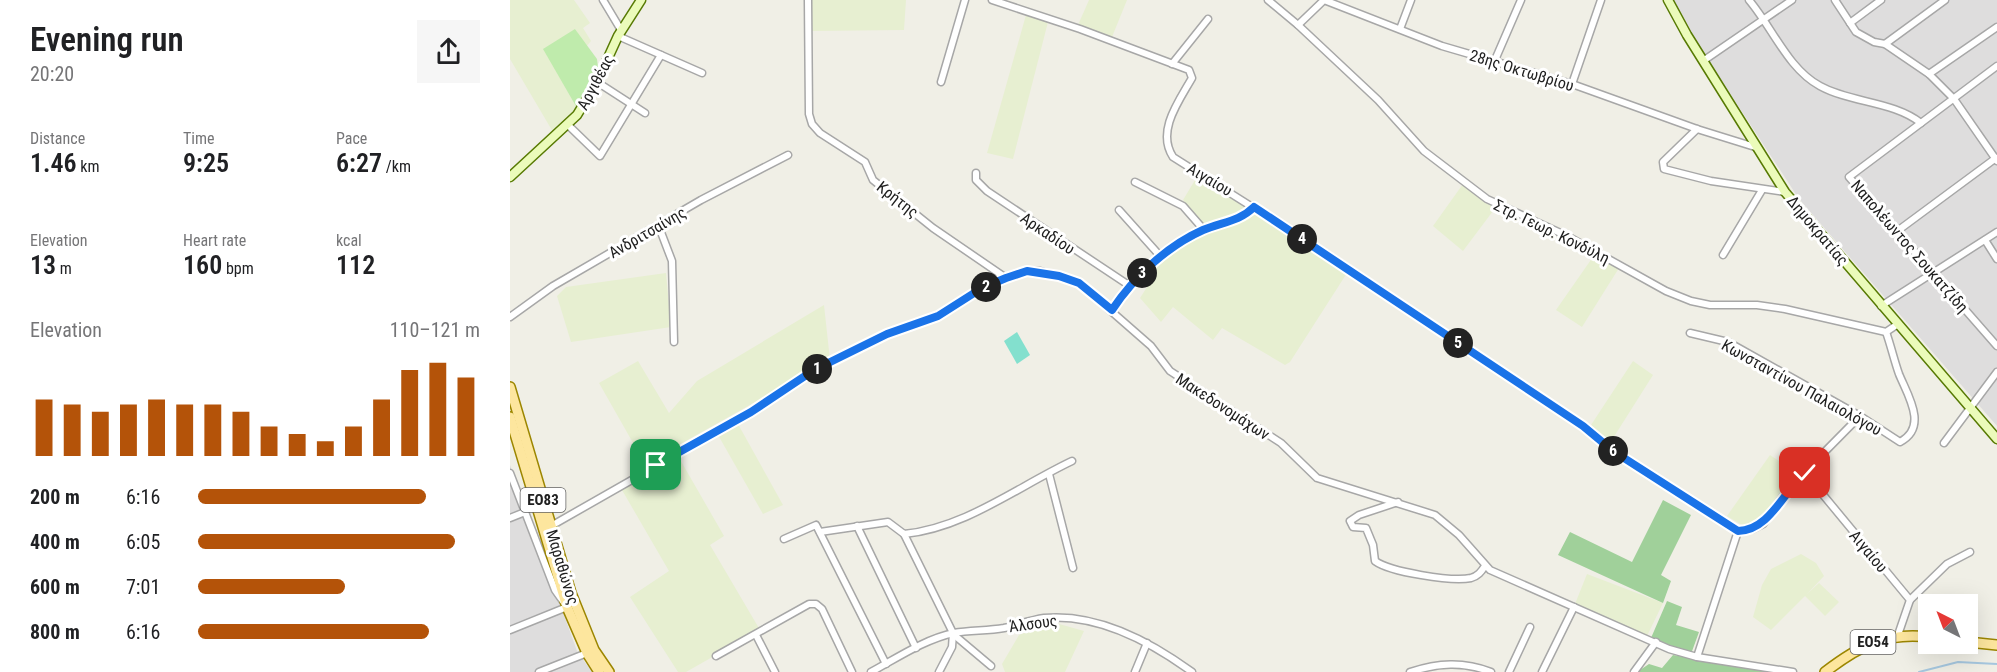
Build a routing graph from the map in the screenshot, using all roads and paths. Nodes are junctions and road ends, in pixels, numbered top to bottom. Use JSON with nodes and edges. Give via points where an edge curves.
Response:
{"nodes":[{"id":1,"x":603,"y":0,"type":"edge"},
{"id":2,"x":641,"y":0,"type":"edge"},
{"id":3,"x":808,"y":0,"type":"edge"},
{"id":4,"x":965,"y":0,"type":"edge"},
{"id":5,"x":992,"y":0,"type":"edge"},
{"id":6,"x":1268,"y":0,"type":"edge"},
{"id":7,"x":1412,"y":0,"type":"edge"},
{"id":8,"x":1521,"y":0,"type":"edge"},
{"id":9,"x":1601,"y":0,"type":"edge"},
{"id":10,"x":1668,"y":0,"type":"edge"},
{"id":11,"x":1749,"y":0,"type":"edge"},
{"id":12,"x":1792,"y":0,"type":"edge"},
{"id":13,"x":1834,"y":0,"type":"edge"},
{"id":14,"x":1881,"y":0,"type":"edge"},
{"id":15,"x":1945,"y":0,"type":"edge"},
{"id":16,"x":1764,"y":17,"type":"junction"},
{"id":17,"x":1208,"y":19,"type":"dead end"},
{"id":18,"x":1850,"y":23,"type":"junction"},
{"id":19,"x":1298,"y":25,"type":"junction"},
{"id":20,"x":1997,"y":27,"type":"edge"},
{"id":21,"x":1400,"y":29,"type":"junction"},
{"id":22,"x":620,"y":33,"type":"junction"},
{"id":23,"x":1885,"y":44,"type":"junction"},
{"id":24,"x":662,"y":55,"type":"junction"},
{"id":25,"x":1495,"y":60,"type":"junction"},
{"id":26,"x":1703,"y":61,"type":"junction"},
{"id":27,"x":1172,"y":64,"type":"junction"},
{"id":28,"x":1996,"y":69,"type":"edge"},
{"id":29,"x":702,"y":73,"type":"dead end"},
{"id":30,"x":1929,"y":74,"type":"junction"},
{"id":31,"x":597,"y":82,"type":"junction"},
{"id":32,"x":941,"y":82,"type":"dead end"},
{"id":33,"x":1572,"y":84,"type":"junction"},
{"id":34,"x":1954,"y":99,"type":"junction"},
{"id":35,"x":630,"y":105,"type":"junction"},
{"id":36,"x":645,"y":113,"type":"dead end"},
{"id":37,"x":1921,"y":123,"type":"junction"},
{"id":38,"x":568,"y":124,"type":"junction"},
{"id":39,"x":1697,"y":129,"type":"junction"},
{"id":40,"x":1755,"y":147,"type":"junction"},
{"id":41,"x":788,"y":155,"type":"dead end"},
{"id":42,"x":1996,"y":160,"type":"edge"},
{"id":43,"x":976,"y":173,"type":"dead end"},
{"id":44,"x":510,"y":177,"type":"edge"},
{"id":45,"x":1135,"y":182,"type":"dead end"},
{"id":46,"x":1762,"y":190,"type":"junction"},
{"id":47,"x":1785,"y":192,"type":"junction"},
{"id":48,"x":1254,"y":207,"type":"junction"},
{"id":49,"x":1119,"y":210,"type":"dead end"},
{"id":50,"x":659,"y":227,"type":"junction"},
{"id":51,"x":1204,"y":230,"type":"junction"},
{"id":52,"x":1896,"y":232,"type":"junction"},
{"id":53,"x":1997,"y":232,"type":"edge"},
{"id":54,"x":1985,"y":240,"type":"junction"},
{"id":55,"x":1723,"y":255,"type":"dead end"},
{"id":56,"x":1161,"y":257,"type":"junction"},
{"id":57,"x":1997,"y":259,"type":"edge"},
{"id":58,"x":1932,"y":274,"type":"junction"},
{"id":59,"x":1006,"y":278,"type":"junction"},
{"id":60,"x":1130,"y":286,"type":"junction"},
{"id":61,"x":1881,"y":306,"type":"junction"},
{"id":62,"x":1112,"y":310,"type":"junction"},
{"id":63,"x":510,"y":317,"type":"edge"},
{"id":64,"x":1898,"y":324,"type":"junction"},
{"id":65,"x":1690,"y":333,"type":"dead end"},
{"id":66,"x":1886,"y":333,"type":"junction"},
{"id":67,"x":675,"y":342,"type":"dead end"},
{"id":68,"x":1997,"y":346,"type":"edge"},
{"id":69,"x":1997,"y":372,"type":"edge"},
{"id":70,"x":510,"y":387,"type":"edge"},
{"id":71,"x":1970,"y":408,"type":"junction"},
{"id":72,"x":1860,"y":416,"type":"junction"},
{"id":73,"x":510,"y":417,"type":"edge"},
{"id":74,"x":1997,"y":439,"type":"edge"},
{"id":75,"x":1944,"y":443,"type":"dead end"},
{"id":76,"x":1072,"y":461,"type":"dead end"},
{"id":77,"x":510,"y":472,"type":"edge"},
{"id":78,"x":1805,"y":473,"type":"junction"},
{"id":79,"x":1049,"y":474,"type":"junction"},
{"id":80,"x":1398,"y":502,"type":"junction"},
{"id":81,"x":525,"y":512,"type":"junction"},
{"id":82,"x":510,"y":518,"type":"edge"},
{"id":83,"x":551,"y":526,"type":"junction"},
{"id":84,"x":857,"y":526,"type":"junction"},
{"id":85,"x":1738,"y":531,"type":"junction"},
{"id":86,"x":820,"y":532,"type":"junction"},
{"id":87,"x":904,"y":534,"type":"junction"},
{"id":88,"x":784,"y":539,"type":"dead end"},
{"id":89,"x":1970,"y":552,"type":"dead end"},
{"id":90,"x":1485,"y":566,"type":"junction"},
{"id":91,"x":1073,"y":568,"type":"dead end"},
{"id":92,"x":1910,"y":600,"type":"junction"},
{"id":93,"x":1574,"y":607,"type":"junction"},
{"id":94,"x":567,"y":608,"type":"junction"},
{"id":95,"x":1530,"y":627,"type":"dead end"},
{"id":96,"x":510,"y":630,"type":"edge"},
{"id":97,"x":953,"y":633,"type":"junction"},
{"id":98,"x":756,"y":635,"type":"junction"},
{"id":99,"x":1898,"y":635,"type":"junction"},
{"id":100,"x":1918,"y":636,"type":"edge"},
{"id":101,"x":1656,"y":642,"type":"junction"},
{"id":102,"x":1147,"y":643,"type":"junction"},
{"id":103,"x":1978,"y":643,"type":"edge"},
{"id":104,"x":1997,"y":645,"type":"edge"},
{"id":105,"x":916,"y":648,"type":"junction"},
{"id":106,"x":587,"y":653,"type":"junction"},
{"id":107,"x":716,"y":657,"type":"dead end"},
{"id":108,"x":1697,"y":657,"type":"junction"},
{"id":109,"x":886,"y":664,"type":"junction"},
{"id":110,"x":991,"y":666,"type":"dead end"},
{"id":111,"x":1430,"y":670,"type":"edge"},
{"id":112,"x":1488,"y":671,"type":"edge"},
{"id":113,"x":539,"y":672,"type":"edge"},
{"id":114,"x":599,"y":672,"type":"edge"},
{"id":115,"x":609,"y":672,"type":"edge"},
{"id":116,"x":775,"y":672,"type":"edge"},
{"id":117,"x":852,"y":672,"type":"edge"},
{"id":118,"x":871,"y":672,"type":"edge"},
{"id":119,"x":939,"y":672,"type":"edge"},
{"id":120,"x":1135,"y":672,"type":"edge"},
{"id":121,"x":1192,"y":672,"type":"edge"},
{"id":122,"x":1410,"y":672,"type":"edge"},
{"id":123,"x":1509,"y":672,"type":"edge"},
{"id":124,"x":1542,"y":672,"type":"edge"},
{"id":125,"x":1634,"y":672,"type":"edge"},
{"id":126,"x":1793,"y":672,"type":"edge"},
{"id":127,"x":1825,"y":672,"type":"edge"}],
"edges":[{"from":1,"to":22,"type":"street"},
{"from":2,"to":22,"type":"street","name":"Αργιθέας"},
{"from":3,"to":59,"type":"street","name":"Κρήτης","via":[[809,114],[815,128],[861,158],[873,180],[933,228]]},
{"from":4,"to":32,"type":"street"},
{"from":5,"to":27,"type":"street","name":"Αιγαίου"},
{"from":6,"to":19,"type":"street","name":"Στρ. Γεωρ. Κονδύλη"},
{"from":7,"to":21,"type":"street"},
{"from":8,"to":25,"type":"street"},
{"from":9,"to":33,"type":"street"},
{"from":10,"to":26,"type":"street","name":"Δημοκρατίας"},
{"from":11,"to":16,"type":"street"},
{"from":12,"to":16,"type":"street"},
{"from":13,"to":18,"type":"street"},
{"from":14,"to":18,"type":"street"},
{"from":15,"to":23,"type":"street"},
{"from":16,"to":26,"type":"street"},
{"from":16,"to":37,"type":"street","via":[[1798,68],[1817,85],[1909,115]]},
{"from":17,"to":27,"type":"street"},
{"from":18,"to":23,"type":"street","via":[[1863,37]]},
{"from":19,"to":21,"type":"street","name":"28ης Οκτωβρίου","via":[[1324,0]]},
{"from":19,"to":66,"type":"street","name":"Στρ. Γεωρ. Κονδύλη","via":[[1378,100],[1424,151],[1487,199],[1692,301],[1785,309]]},
{"from":20,"to":30,"type":"street"},
{"from":21,"to":25,"type":"street","name":"28ης Οκτωβρίου","via":[[1442,46]]},
{"from":22,"to":24,"type":"street"},
{"from":22,"to":31,"type":"street","name":"Αργιθέας"},
{"from":23,"to":30,"type":"street"},
{"from":24,"to":29,"type":"street"},
{"from":24,"to":35,"type":"street"},
{"from":25,"to":33,"type":"street","name":"28ης Οκτωβρίου"},
{"from":26,"to":40,"type":"street","name":"Δημοκρατίας"},
{"from":27,"to":48,"type":"street","name":"Αιγαίου","via":[[1189,70],[1192,78],[1173,113],[1166,140],[1168,149],[1173,157]]},
{"from":28,"to":34,"type":"street","name":"Ναπολέωντος Σουκατζίδη"},
{"from":30,"to":34,"type":"street"},
{"from":31,"to":35,"type":"street"},
{"from":31,"to":38,"type":"street","name":"Αργιθέας"},
{"from":33,"to":39,"type":"street","name":"28ης Οκτωβρίου"},
{"from":34,"to":37,"type":"street","name":"Ναπολέωντος Σουκατζίδη"},
{"from":34,"to":42,"type":"street"},
{"from":35,"to":36,"type":"street"},
{"from":35,"to":38,"type":"street","via":[[600,156]]},
{"from":37,"to":52,"type":"street","name":"Ναπολέωντος Σουκατζίδη","via":[[1849,177]]},
{"from":38,"to":44,"type":"street","name":"Αργιθέας"},
{"from":39,"to":40,"type":"street","name":"28ης Οκτωβρίου"},
{"from":39,"to":46,"type":"street","via":[[1663,162],[1664,169]]},
{"from":40,"to":47,"type":"street","name":"Δημοκρατίας"},
{"from":41,"to":50,"type":"street","name":"Ανδριτσαίνης","via":[[701,200]]},
{"from":42,"to":52,"type":"street"},
{"from":43,"to":60,"type":"street","name":"Αρκαδίου","via":[[976,180],[987,191]]},
{"from":45,"to":51,"type":"street","via":[[1183,206]]},
{"from":46,"to":47,"type":"street"},
{"from":46,"to":55,"type":"street"},
{"from":47,"to":61,"type":"street","name":"Δημοκρατίας"},
{"from":48,"to":51,"type":"street","via":[[1246,215]]},
{"from":48,"to":85,"type":"street","name":"Αιγαίου","via":[[1583,426],[1613,451]]},
{"from":49,"to":56,"type":"street"},
{"from":50,"to":63,"type":"street","name":"Ανδριτσαίνης","via":[[554,286]]},
{"from":50,"to":67,"type":"street","via":[[672,261]]},
{"from":51,"to":56,"type":"street"},
{"from":52,"to":58,"type":"street","name":"Ναπολέωντος Σουκατζίδη"},
{"from":53,"to":54,"type":"street"},
{"from":54,"to":57,"type":"street"},
{"from":54,"to":58,"type":"street"},
{"from":56,"to":60,"type":"street"},
{"from":58,"to":61,"type":"street"},
{"from":58,"to":68,"type":"street","name":"Ναπολέωντος Σουκατζίδη"},
{"from":59,"to":62,"type":"street","name":"Μακεδονομάχων","via":[[1027,271],[1059,276],[1079,283]]},
{"from":59,"to":83,"type":"street","name":"Μακεδονομάχων","via":[[938,316],[887,334],[814,370],[751,412]]},
{"from":60,"to":62,"type":"street"},
{"from":61,"to":64,"type":"street","name":"Δημοκρατίας"},
{"from":62,"to":80,"type":"street","name":"Μακεδονομάχων","via":[[1151,346],[1170,371],[1281,443],[1311,474]]},
{"from":64,"to":66,"type":"street"},
{"from":64,"to":71,"type":"street","name":"Δημοκρατίας"},
{"from":65,"to":72,"type":"street","name":"Κωνσταντίνου Παλαιολόγου","via":[[1728,342]]},
{"from":66,"to":72,"type":"street","name":"Κωνσταντίνου Παλαιολόγου","via":[[1911,397],[1911,432],[1896,442]]},
{"from":69,"to":71,"type":"street"},
{"from":70,"to":83,"type":"main road","name":"Μαραθώνος","number":"ΕΟ83"},
{"from":71,"to":74,"type":"street","name":"Δημοκρατίας"},
{"from":71,"to":75,"type":"street"},
{"from":72,"to":78,"type":"street"},
{"from":73,"to":94,"type":"main road","name":"Μαραθώνος","number":"ΕΟ83"},
{"from":76,"to":79,"type":"street"},
{"from":77,"to":81,"type":"street"},
{"from":78,"to":85,"type":"street","via":[[1763,524]]},
{"from":78,"to":92,"type":"street","name":"Αιγαίου"},
{"from":79,"to":87,"type":"street","via":[[950,523],[926,532]]},
{"from":79,"to":91,"type":"street"},
{"from":80,"to":90,"type":"street","name":"Μακεδονομάχων","via":[[1445,522]]},
{"from":80,"to":90,"type":"street","via":[[1350,521],[1353,527],[1367,529],[1375,561],[1393,570],[1466,578],[1479,575]]},
{"from":81,"to":82,"type":"street"},
{"from":81,"to":94,"type":"street","via":[[555,590]]},
{"from":83,"to":115,"type":"main road","name":"Μαραθώνος","number":"ΕΟ83","via":[[579,618]]},
{"from":84,"to":86,"type":"street"},
{"from":84,"to":87,"type":"street","via":[[888,522]]},
{"from":84,"to":105,"type":"street"},
{"from":85,"to":108,"type":"street"},
{"from":86,"to":88,"type":"street","via":[[816,525]]},
{"from":86,"to":109,"type":"street"},
{"from":87,"to":97,"type":"street"},
{"from":89,"to":92,"type":"street","via":[[1947,564]]},
{"from":90,"to":93,"type":"street","name":"Μακεδονομάχων"},
{"from":92,"to":99,"type":"street"},
{"from":93,"to":101,"type":"street","name":"Μακεδονομάχων"},
{"from":93,"to":124,"type":"street"},
{"from":94,"to":96,"type":"street"},
{"from":94,"to":106,"type":"main road","name":"Μαραθώνος","number":"ΕΟ83"},
{"from":95,"to":123,"type":"street"},
{"from":97,"to":102,"type":"street","name":"Άλσους","via":[[986,631],[1043,618],[1065,619]]},
{"from":97,"to":105,"type":"street","name":"Άλσους"},
{"from":97,"to":110,"type":"street"},
{"from":97,"to":119,"type":"street","via":[[952,647]]},
{"from":98,"to":107,"type":"street"},
{"from":98,"to":116,"type":"street"},
{"from":98,"to":117,"type":"street","via":[[809,604],[816,604]]},
{"from":99,"to":100,"type":"main road","number":"ΕΟ54"},
{"from":99,"to":127,"type":"main road","number":"ΕΟ54","via":[[1865,645]]},
{"from":101,"to":108,"type":"street","name":"Μακεδονομάχων"},
{"from":101,"to":125,"type":"street"},
{"from":102,"to":120,"type":"street"},
{"from":102,"to":121,"type":"street","name":"Άλσους"},
{"from":103,"to":104,"type":"main road"},
{"from":105,"to":109,"type":"street","name":"Άλσους"},
{"from":106,"to":113,"type":"street"},
{"from":106,"to":114,"type":"main road","name":"Μαραθώνος","number":"ΕΟ83"},
{"from":108,"to":126,"type":"street","name":"Μακεδονομάχων"},
{"from":109,"to":118,"type":"street","name":"Άλσους"},
{"from":111,"to":112,"type":"street","via":[[1465,664]]},
{"from":111,"to":122,"type":"street"}]}
